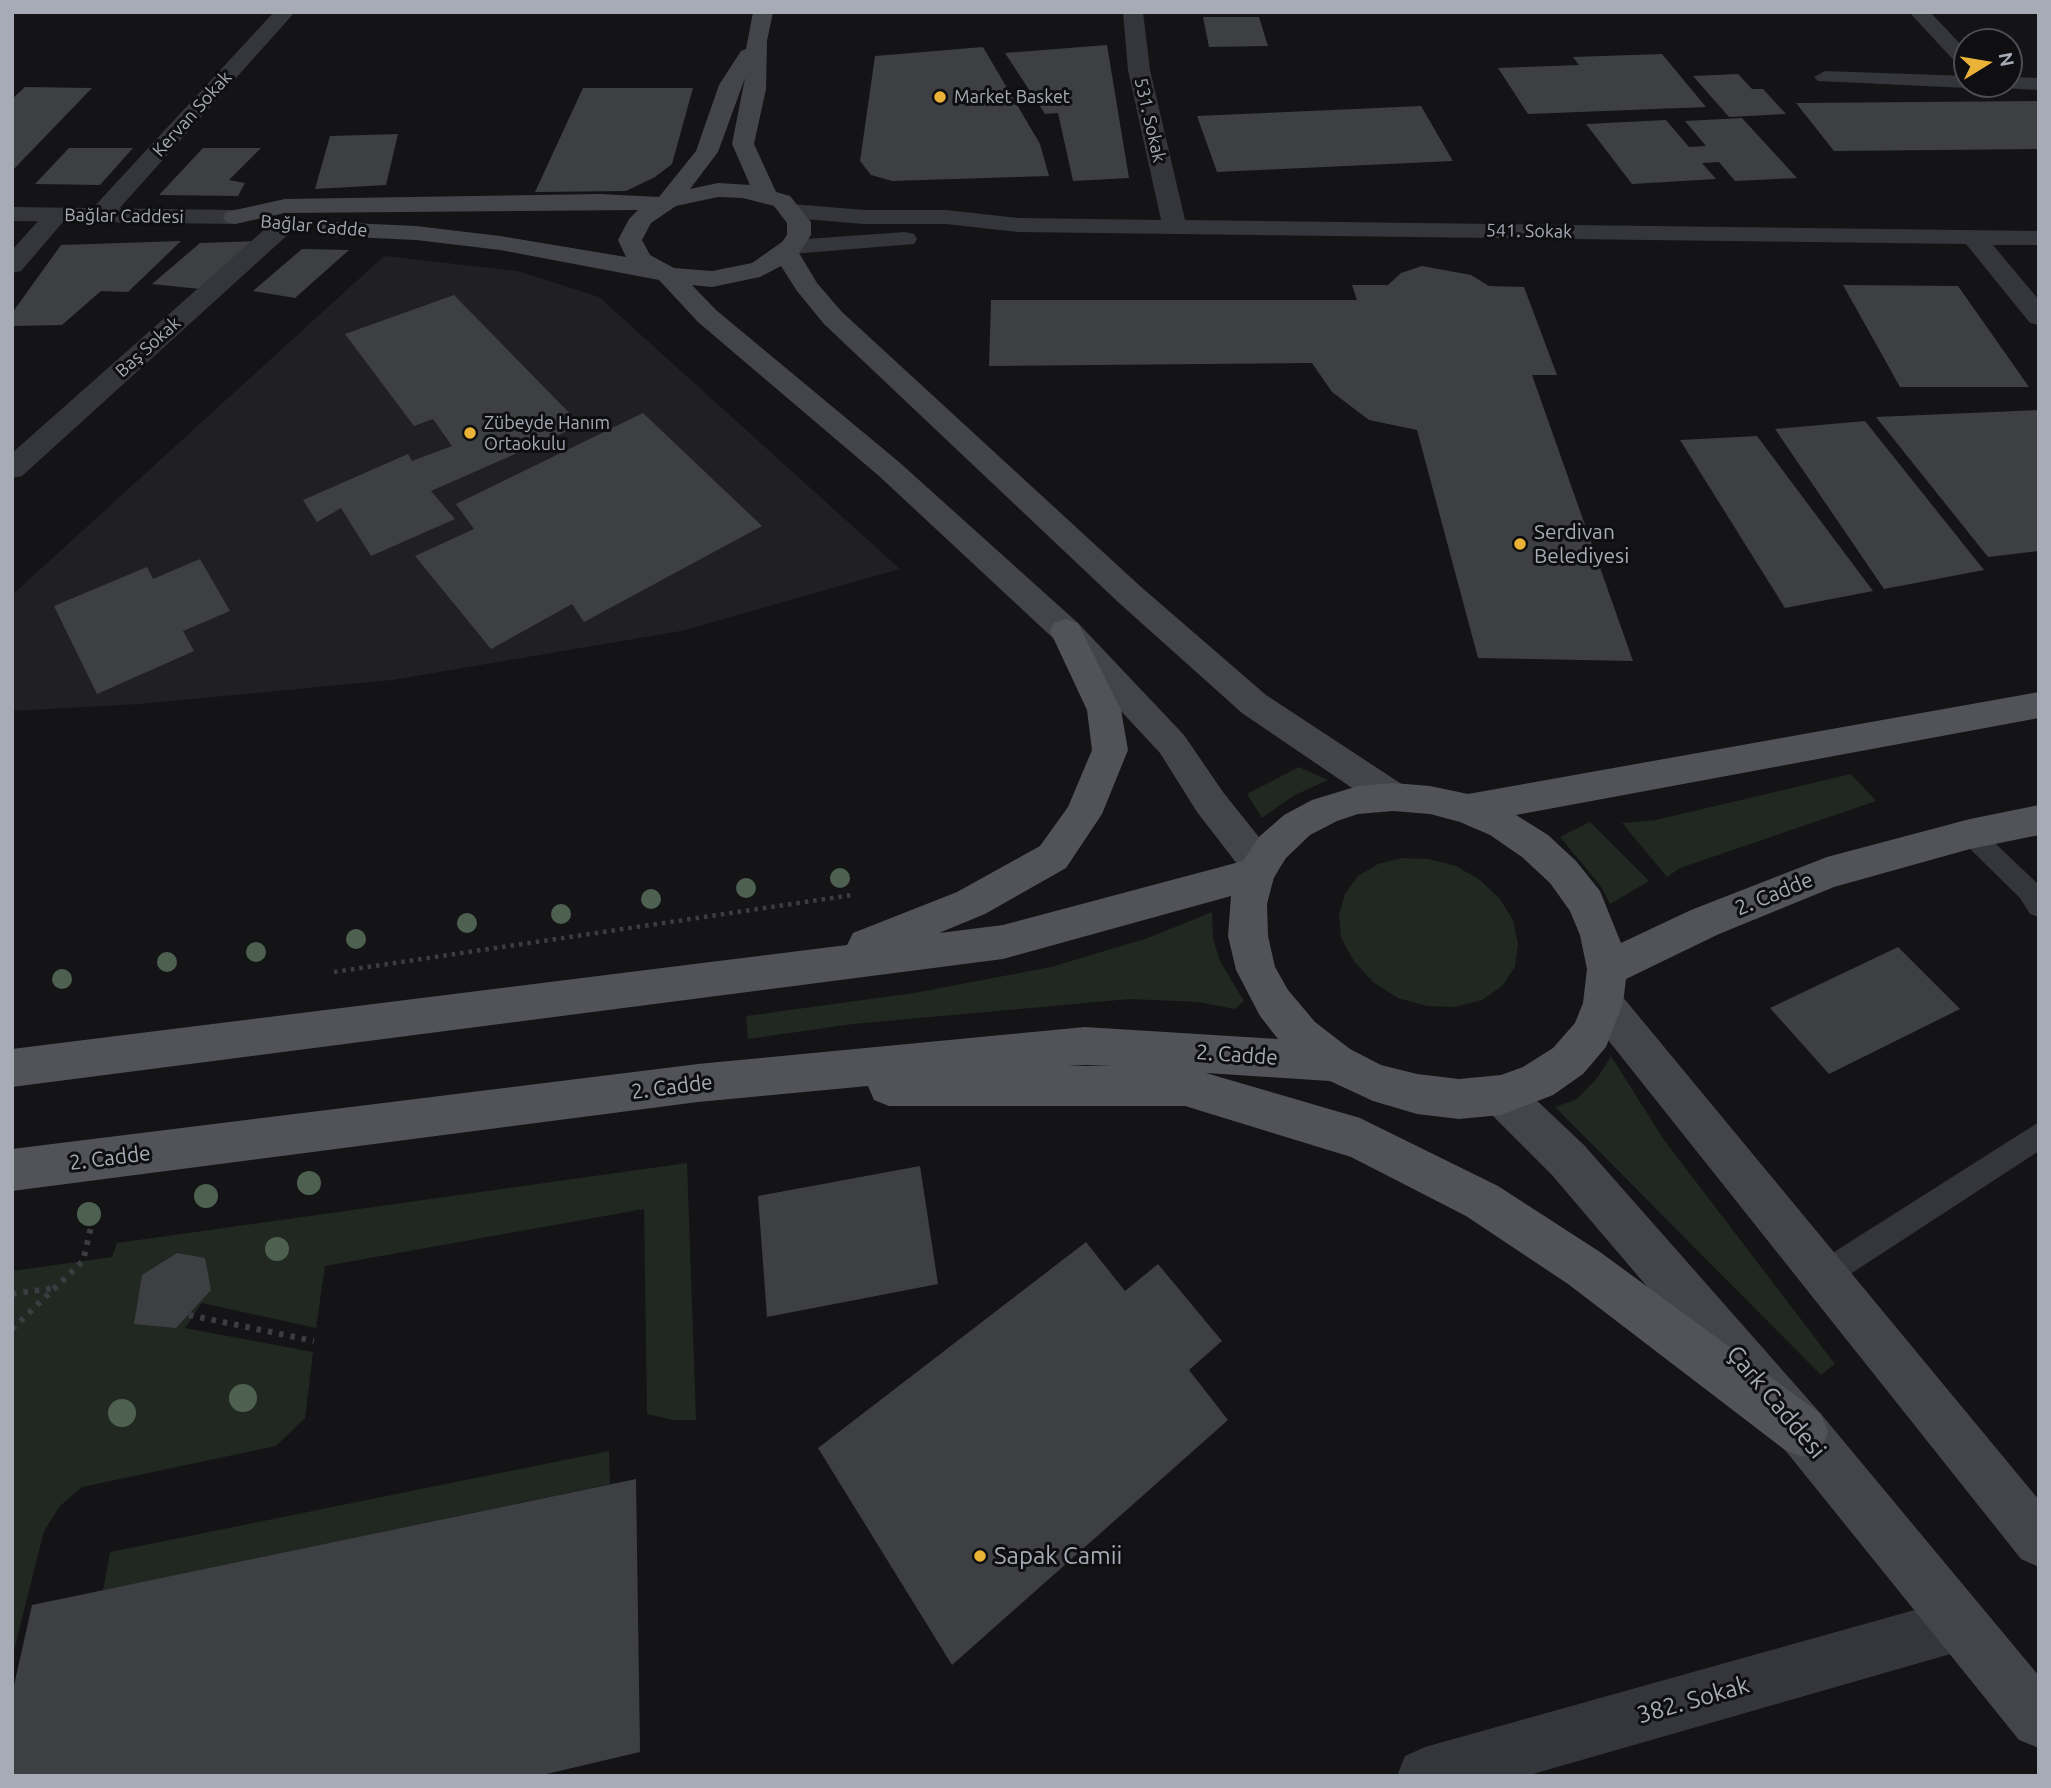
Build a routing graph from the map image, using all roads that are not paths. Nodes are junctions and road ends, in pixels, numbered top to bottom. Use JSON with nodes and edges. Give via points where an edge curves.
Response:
{"nodes":[{"id":1,"x":285,"y":12,"type":"edge"},
{"id":2,"x":763,"y":12,"type":"edge"},
{"id":3,"x":1133,"y":12,"type":"edge"},
{"id":4,"x":1919,"y":12,"type":"edge"},
{"id":5,"x":757,"y":41,"type":"junction"},
{"id":6,"x":1953,"y":48,"type":"edge"},
{"id":7,"x":1825,"y":77,"type":"dead end"},
{"id":8,"x":1953,"y":82,"type":"edge"},
{"id":9,"x":766,"y":196,"type":"junction"},
{"id":10,"x":666,"y":202,"type":"junction"},
{"id":11,"x":792,"y":211,"type":"junction"},
{"id":12,"x":12,"y":214,"type":"edge"},
{"id":13,"x":57,"y":215,"type":"junction"},
{"id":14,"x":100,"y":215,"type":"junction"},
{"id":15,"x":235,"y":217,"type":"junction"},
{"id":16,"x":1018,"y":225,"type":"junction"},
{"id":17,"x":283,"y":226,"type":"junction"},
{"id":18,"x":1175,"y":227,"type":"junction"},
{"id":19,"x":1973,"y":237,"type":"junction"},
{"id":20,"x":2039,"y":238,"type":"edge"},
{"id":21,"x":789,"y":250,"type":"junction"},
{"id":22,"x":12,"y":266,"type":"edge"},
{"id":23,"x":660,"y":272,"type":"junction"},
{"id":24,"x":2039,"y":317,"type":"edge"},
{"id":25,"x":12,"y":469,"type":"edge"},
{"id":26,"x":1066,"y":631,"type":"junction"},
{"id":27,"x":2039,"y":705,"type":"edge"},
{"id":28,"x":1393,"y":797,"type":"junction"},
{"id":29,"x":1468,"y":809,"type":"junction"},
{"id":30,"x":2039,"y":820,"type":"edge"},
{"id":31,"x":1970,"y":834,"type":"junction"},
{"id":32,"x":1259,"y":870,"type":"junction"},
{"id":33,"x":2039,"y":907,"type":"edge"},
{"id":34,"x":817,"y":964,"type":"junction"},
{"id":35,"x":1605,"y":986,"type":"junction"},
{"id":36,"x":1335,"y":1062,"type":"junction"},
{"id":37,"x":12,"y":1069,"type":"edge"},
{"id":38,"x":698,"y":1083,"type":"junction"},
{"id":39,"x":1502,"y":1095,"type":"junction"},
{"id":40,"x":2039,"y":1135,"type":"edge"},
{"id":41,"x":12,"y":1170,"type":"edge"},
{"id":42,"x":1822,"y":1276,"type":"junction"},
{"id":43,"x":1803,"y":1432,"type":"junction"},
{"id":44,"x":2039,"y":1541,"type":"edge"},
{"id":45,"x":1961,"y":1624,"type":"junction"},
{"id":46,"x":2039,"y":1720,"type":"edge"},
{"id":47,"x":1444,"y":1774,"type":"edge"}],
"edges":[{"from":1,"to":14,"type":"street","name":"Kervan Sokak"},
{"from":2,"to":5,"type":"main road"},
{"from":3,"to":18,"type":"street","name":"531. Sokak","via":[[1139,70]]},
{"from":4,"to":6,"type":"street"},
{"from":5,"to":9,"type":"main road","via":[[755,89],[743,144]]},
{"from":5,"to":10,"type":"main road","via":[[730,85],[707,152]]},
{"from":7,"to":8,"type":"street"},
{"from":9,"to":10,"type":"main road","via":[[718,190]]},
{"from":9,"to":11,"type":"main road","via":[[782,201]]},
{"from":10,"to":15,"type":"main road","name":"Bağlar Cadde","via":[[285,206]]},
{"from":10,"to":23,"type":"main road","via":[[641,219],[630,240],[640,260]]},
{"from":11,"to":16,"type":"street","via":[[864,217],[946,216]]},
{"from":11,"to":21,"type":"main road","via":[[799,222],[799,235]]},
{"from":12,"to":13,"type":"street","name":"Bağlar Caddesi"},
{"from":13,"to":14,"type":"street","name":"Bağlar Caddesi"},
{"from":13,"to":22,"type":"street"},
{"from":14,"to":15,"type":"street","name":"Bağlar Caddesi"},
{"from":15,"to":17,"type":"main road","name":"Bağlar Cadde"},
{"from":16,"to":18,"type":"street","name":"541. Sokak"},
{"from":16,"to":21,"type":"street"},
{"from":17,"to":23,"type":"main road","name":"Bağlar Cadde","via":[[500,243]]},
{"from":17,"to":25,"type":"street","name":"Baş Sokak"},
{"from":18,"to":19,"type":"street","name":"541. Sokak"},
{"from":19,"to":20,"type":"street","name":"541. Sokak"},
{"from":19,"to":24,"type":"street"},
{"from":21,"to":23,"type":"main road","name":"Bağlar Cadde","via":[[760,269],[737,276],[689,279]]},
{"from":21,"to":28,"type":"main road","via":[[806,286],[832,318],[1129,594],[1254,704]]},
{"from":23,"to":26,"type":"main road"},
{"from":26,"to":32,"type":"main road","via":[[1172,744]]},
{"from":26,"to":34,"type":"main road","via":[[1104,710],[1110,750],[1084,814],[1053,857],[971,903]]},
{"from":27,"to":29,"type":"main road"},
{"from":28,"to":29,"type":"main road"},
{"from":28,"to":32,"type":"main road","via":[[1358,800],[1297,825],[1273,847]]},
{"from":29,"to":35,"type":"main road","via":[[1535,846],[1563,872],[1586,902],[1601,936]]},
{"from":30,"to":31,"type":"main road","name":"2. Cadde"},
{"from":31,"to":33,"type":"lane","via":[[2029,891]]},
{"from":31,"to":35,"type":"main road","name":"2. Cadde","via":[[1827,873],[1705,922]]},
{"from":32,"to":34,"type":"main road","via":[[1003,942]]},
{"from":32,"to":36,"type":"main road","via":[[1248,904],[1256,970],[1274,1003],[1300,1035]]},
{"from":34,"to":37,"type":"main road"},
{"from":35,"to":39,"type":"main road","via":[[1591,1034],[1568,1060],[1538,1081]]},
{"from":35,"to":42,"type":"main road"},
{"from":36,"to":38,"type":"main road","name":"2. Cadde","via":[[1085,1046]]},
{"from":36,"to":39,"type":"main road","via":[[1373,1082],[1416,1094],[1459,1099]]},
{"from":38,"to":41,"type":"main road","name":"2. Cadde"},
{"from":38,"to":43,"type":"main road","via":[[1185,1086],[1347,1135],[1482,1201],[1522,1227]]},
{"from":39,"to":43,"type":"main road","name":"Çark Caddesi","via":[[1568,1160]]},
{"from":40,"to":42,"type":"lane"},
{"from":42,"to":44,"type":"main road"},
{"from":43,"to":45,"type":"main road","name":"Çark Caddesi"},
{"from":45,"to":46,"type":"main road","name":"Çark Caddesi"},
{"from":45,"to":47,"type":"street","name":"382. Sokak"}]}
